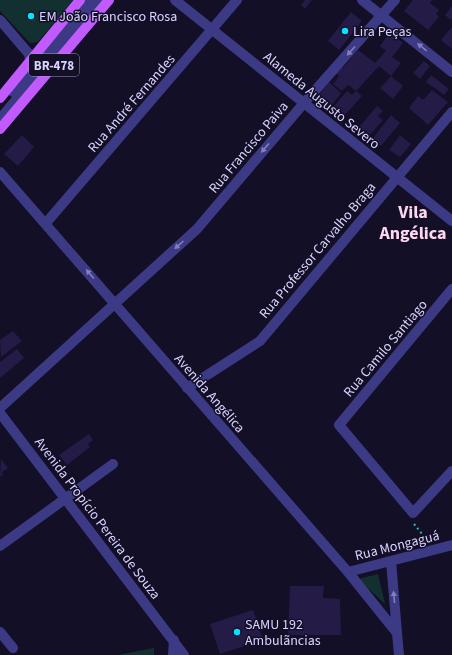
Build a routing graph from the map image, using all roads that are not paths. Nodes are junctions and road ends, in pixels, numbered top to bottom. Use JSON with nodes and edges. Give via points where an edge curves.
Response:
{"nodes":[{"id":1,"x":80,"y":0,"type":"edge"},
{"id":2,"x":90,"y":0,"type":"edge"},
{"id":3,"x":99,"y":0,"type":"edge"},
{"id":4,"x":108,"y":0,"type":"edge"},
{"id":5,"x":175,"y":0,"type":"edge"},
{"id":6,"x":237,"y":0,"type":"edge"},
{"id":7,"x":362,"y":0,"type":"edge"},
{"id":8,"x":395,"y":0,"type":"edge"},
{"id":9,"x":382,"y":15,"type":"junction"},
{"id":10,"x":0,"y":20,"type":"edge"},
{"id":11,"x":212,"y":29,"type":"junction"},
{"id":12,"x":10,"y":30,"type":"junction"},
{"id":13,"x":44,"y":43,"type":"junction"},
{"id":14,"x":30,"y":60,"type":"junction"},
{"id":15,"x":452,"y":72,"type":"edge"},
{"id":16,"x":0,"y":98,"type":"edge"},
{"id":17,"x":304,"y":103,"type":"junction"},
{"id":18,"x":0,"y":108,"type":"edge"},
{"id":19,"x":452,"y":112,"type":"edge"},
{"id":20,"x":0,"y":119,"type":"edge"},
{"id":21,"x":0,"y":129,"type":"edge"},
{"id":22,"x":0,"y":172,"type":"edge"},
{"id":23,"x":397,"y":177,"type":"junction"},
{"id":24,"x":452,"y":221,"type":"edge"},
{"id":25,"x":46,"y":223,"type":"junction"},
{"id":26,"x":452,"y":289,"type":"edge"},
{"id":27,"x":115,"y":304,"type":"junction"},
{"id":28,"x":187,"y":388,"type":"junction"},
{"id":29,"x":0,"y":408,"type":"edge"},
{"id":30,"x":0,"y":413,"type":"edge"},
{"id":31,"x":113,"y":464,"type":"dead end"},
{"id":32,"x":452,"y":471,"type":"edge"},
{"id":33,"x":65,"y":499,"type":"junction"},
{"id":34,"x":452,"y":545,"type":"edge"},
{"id":35,"x":0,"y":546,"type":"edge"},
{"id":36,"x":392,"y":561,"type":"junction"},
{"id":37,"x":348,"y":572,"type":"junction"},
{"id":38,"x":0,"y":632,"type":"edge"},
{"id":39,"x":397,"y":633,"type":"junction"},
{"id":40,"x":174,"y":640,"type":"junction"},
{"id":41,"x":13,"y":648,"type":"dead end"},
{"id":42,"x":173,"y":655,"type":"edge"},
{"id":43,"x":184,"y":655,"type":"edge"},
{"id":44,"x":399,"y":655,"type":"edge"}],
"edges":[{"from":1,"to":13,"type":"main road","number":"BR-478"},
{"from":2,"to":18,"type":"street"},
{"from":3,"to":20,"type":"street"},
{"from":4,"to":21,"type":"main road","number":"BR-478"},
{"from":5,"to":11,"type":"street","name":"Alameda Augusto Severo"},
{"from":6,"to":11,"type":"street","name":"Rua André Fernandes"},
{"from":7,"to":9,"type":"street"},
{"from":8,"to":9,"type":"street","name":"Rua Francisco Paiva"},
{"from":15,"to":9,"type":"street","one_way":true},
{"from":9,"to":17,"type":"street","name":"Rua Francisco Paiva","one_way":true},
{"from":10,"to":12,"type":"street"},
{"from":11,"to":17,"type":"street","name":"Alameda Augusto Severo"},
{"from":11,"to":25,"type":"street","name":"Rua André Fernandes"},
{"from":12,"to":13,"type":"street","via":[[30,45]]},
{"from":12,"to":14,"type":"street","via":[[30,54]]},
{"from":13,"to":14,"type":"main road","number":"BR-478"},
{"from":14,"to":16,"type":"main road","number":"BR-478"},
{"from":17,"to":23,"type":"street","name":"Alameda Augusto Severo"},
{"from":17,"to":27,"type":"street","name":"Rua Francisco Paiva","one_way":true,"via":[[197,229]]},
{"from":19,"to":23,"type":"street","name":"Rua Professor Carvalho Braga"},
{"from":22,"to":25,"type":"street","name":"Avenida Angélica"},
{"from":23,"to":24,"type":"street","name":"Alameda Augusto Severo"},
{"from":23,"to":28,"type":"street","name":"Rua Professor Carvalho Braga","via":[[260,341]]},
{"from":27,"to":25,"type":"street","name":"Avenida Angélica","one_way":true},
{"from":26,"to":32,"type":"street","name":"Rua Camilo Santiago","via":[[339,425],[413,512]]},
{"from":27,"to":28,"type":"street","name":"Avenida Angélica"},
{"from":27,"to":29,"type":"street","name":"Rua Francisco Paiva"},
{"from":28,"to":37,"type":"street","name":"Avenida Angélica"},
{"from":30,"to":33,"type":"street","name":"Avenida Propício Pereira de Souza"},
{"from":31,"to":33,"type":"street"},
{"from":33,"to":35,"type":"street"},
{"from":33,"to":40,"type":"street","name":"Avenida Propício Pereira de Souza"},
{"from":34,"to":36,"type":"street","name":"Rua Mongaguá"},
{"from":36,"to":37,"type":"street","name":"Rua Mongaguá"},
{"from":39,"to":36,"type":"street","one_way":true},
{"from":37,"to":39,"type":"street","name":"Avenida Angélica"},
{"from":38,"to":41,"type":"street"},
{"from":39,"to":44,"type":"street"},
{"from":40,"to":42,"type":"street"},
{"from":40,"to":43,"type":"street","name":"Avenida Propício Pereira de Souza"}]}
